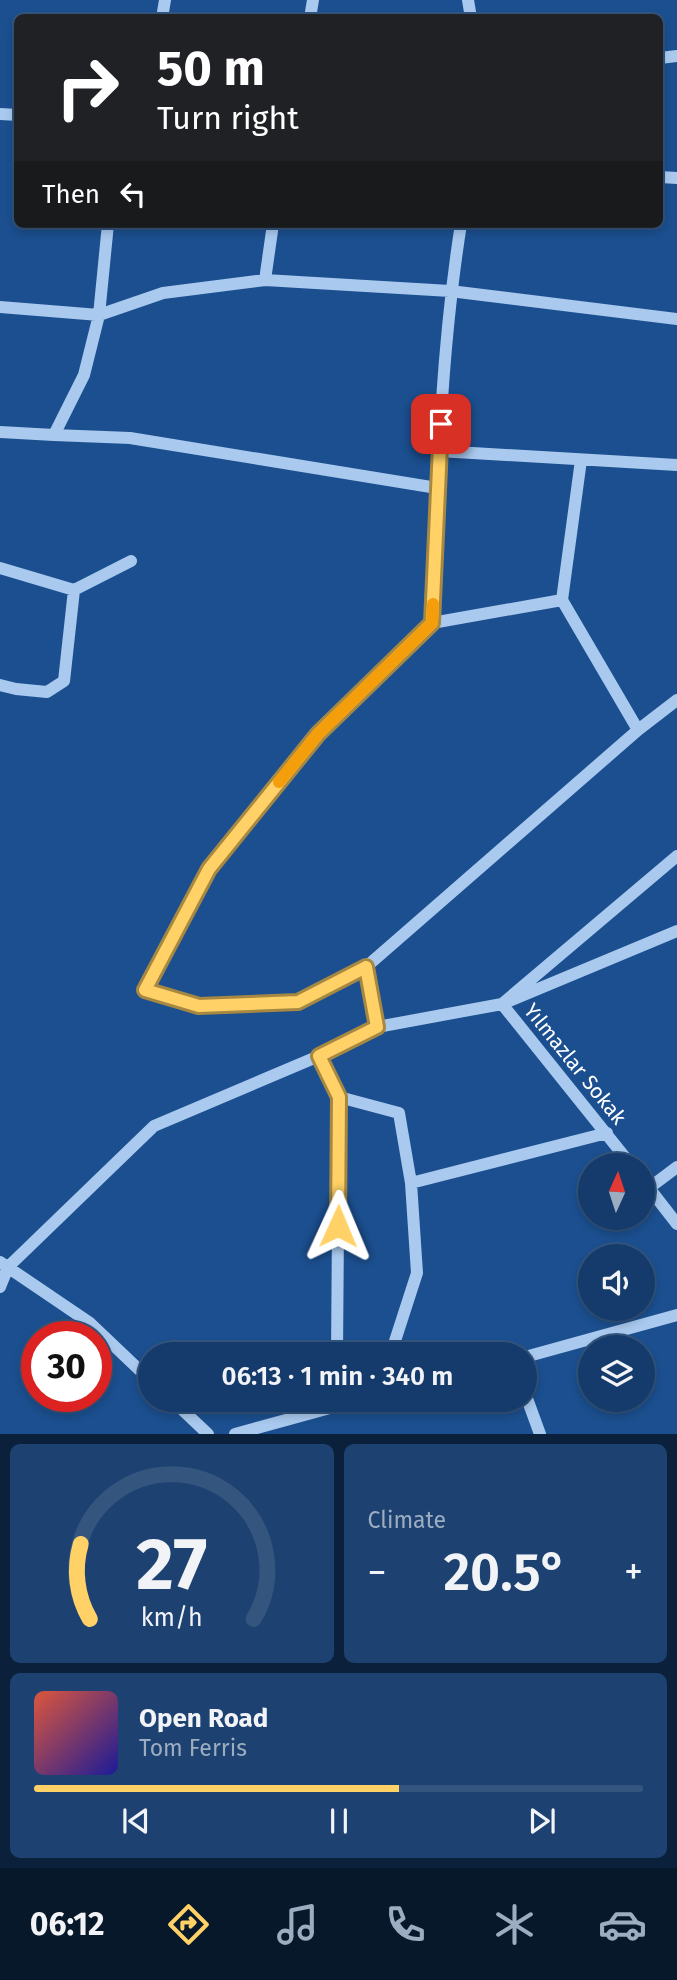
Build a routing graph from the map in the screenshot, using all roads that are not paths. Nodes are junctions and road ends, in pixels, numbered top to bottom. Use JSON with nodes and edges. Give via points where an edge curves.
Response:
{"nodes":[{"id":1,"x":108,"y":228,"type":"edge"},
{"id":2,"x":272,"y":228,"type":"edge"},
{"id":3,"x":460,"y":228,"type":"edge"},
{"id":4,"x":265,"y":280,"type":"junction"},
{"id":5,"x":450,"y":291,"type":"junction"},
{"id":6,"x":0,"y":307,"type":"edge"},
{"id":7,"x":99,"y":315,"type":"junction"},
{"id":8,"x":677,"y":319,"type":"edge"},
{"id":9,"x":0,"y":432,"type":"edge"},
{"id":10,"x":54,"y":435,"type":"junction"},
{"id":11,"x":439,"y":451,"type":"junction"},
{"id":12,"x":581,"y":460,"type":"junction"},
{"id":13,"x":677,"y":465,"type":"edge"},
{"id":14,"x":438,"y":488,"type":"junction"},
{"id":15,"x":131,"y":561,"type":"dead end"},
{"id":16,"x":0,"y":568,"type":"edge"},
{"id":17,"x":74,"y":590,"type":"junction"},
{"id":18,"x":562,"y":600,"type":"junction"},
{"id":19,"x":432,"y":623,"type":"junction"},
{"id":20,"x":0,"y":685,"type":"edge"},
{"id":21,"x":677,"y":700,"type":"edge"},
{"id":22,"x":638,"y":730,"type":"junction"},
{"id":23,"x":677,"y":856,"type":"edge"},
{"id":24,"x":677,"y":931,"type":"edge"},
{"id":25,"x":366,"y":967,"type":"junction"},
{"id":26,"x":502,"y":1004,"type":"junction"},
{"id":27,"x":377,"y":1027,"type":"junction"},
{"id":28,"x":319,"y":1056,"type":"junction"},
{"id":29,"x":339,"y":1097,"type":"junction"},
{"id":30,"x":607,"y":1133,"type":"junction"},
{"id":31,"x":622,"y":1153,"type":"edge"},
{"id":32,"x":677,"y":1167,"type":"edge"},
{"id":33,"x":655,"y":1178,"type":"edge"},
{"id":34,"x":411,"y":1183,"type":"junction"},
{"id":35,"x":655,"y":1195,"type":"edge"},
{"id":36,"x":677,"y":1224,"type":"edge"},
{"id":37,"x":4,"y":1264,"type":"edge"},
{"id":38,"x":0,"y":1287,"type":"edge"},
{"id":39,"x":677,"y":1315,"type":"edge"},
{"id":40,"x":337,"y":1342,"type":"edge"},
{"id":41,"x":395,"y":1342,"type":"edge"},
{"id":42,"x":537,"y":1354,"type":"edge"},
{"id":43,"x":138,"y":1369,"type":"edge"},
{"id":44,"x":185,"y":1412,"type":"edge"},
{"id":45,"x":310,"y":1412,"type":"edge"},
{"id":46,"x":532,"y":1412,"type":"edge"},
{"id":47,"x":208,"y":1434,"type":"edge"},
{"id":48,"x":235,"y":1434,"type":"edge"},
{"id":49,"x":540,"y":1434,"type":"edge"}],
"edges":[{"from":1,"to":7,"type":"street"},
{"from":2,"to":4,"type":"street"},
{"from":3,"to":5,"type":"street"},
{"from":4,"to":5,"type":"street"},
{"from":4,"to":7,"type":"street","via":[[163,293]]},
{"from":5,"to":8,"type":"street"},
{"from":5,"to":11,"type":"street"},
{"from":6,"to":7,"type":"street"},
{"from":7,"to":10,"type":"street","via":[[84,375]]},
{"from":9,"to":10,"type":"street"},
{"from":10,"to":14,"type":"street","via":[[130,438]]},
{"from":11,"to":12,"type":"street"},
{"from":11,"to":14,"type":"street"},
{"from":12,"to":13,"type":"street"},
{"from":12,"to":18,"type":"street"},
{"from":14,"to":19,"type":"street"},
{"from":15,"to":17,"type":"street"},
{"from":16,"to":17,"type":"street"},
{"from":17,"to":20,"type":"street","via":[[64,681],[47,692]]},
{"from":18,"to":19,"type":"street"},
{"from":18,"to":22,"type":"street"},
{"from":19,"to":25,"type":"street","via":[[318,734],[209,869],[145,990],[199,1006],[298,1002]]},
{"from":21,"to":22,"type":"street"},
{"from":22,"to":25,"type":"street"},
{"from":23,"to":26,"type":"street"},
{"from":24,"to":26,"type":"street","name":"Yılmazlar Sokak"},
{"from":25,"to":27,"type":"street"},
{"from":26,"to":27,"type":"street"},
{"from":26,"to":30,"type":"street","name":"Yılmazlar Sokak"},
{"from":27,"to":28,"type":"street"},
{"from":28,"to":29,"type":"street"},
{"from":28,"to":37,"type":"street","via":[[155,1126]]},
{"from":29,"to":34,"type":"street","via":[[399,1113]]},
{"from":29,"to":40,"type":"street"},
{"from":30,"to":31,"type":"street","name":"Yılmazlar Sokak"},
{"from":30,"to":34,"type":"street"},
{"from":32,"to":33,"type":"street"},
{"from":34,"to":41,"type":"street","via":[[417,1273]]},
{"from":35,"to":36,"type":"street"},
{"from":37,"to":38,"type":"street"},
{"from":37,"to":43,"type":"street","via":[[90,1323]]},
{"from":39,"to":42,"type":"street"},
{"from":44,"to":47,"type":"street"},
{"from":45,"to":48,"type":"street"},
{"from":46,"to":49,"type":"street"}]}
